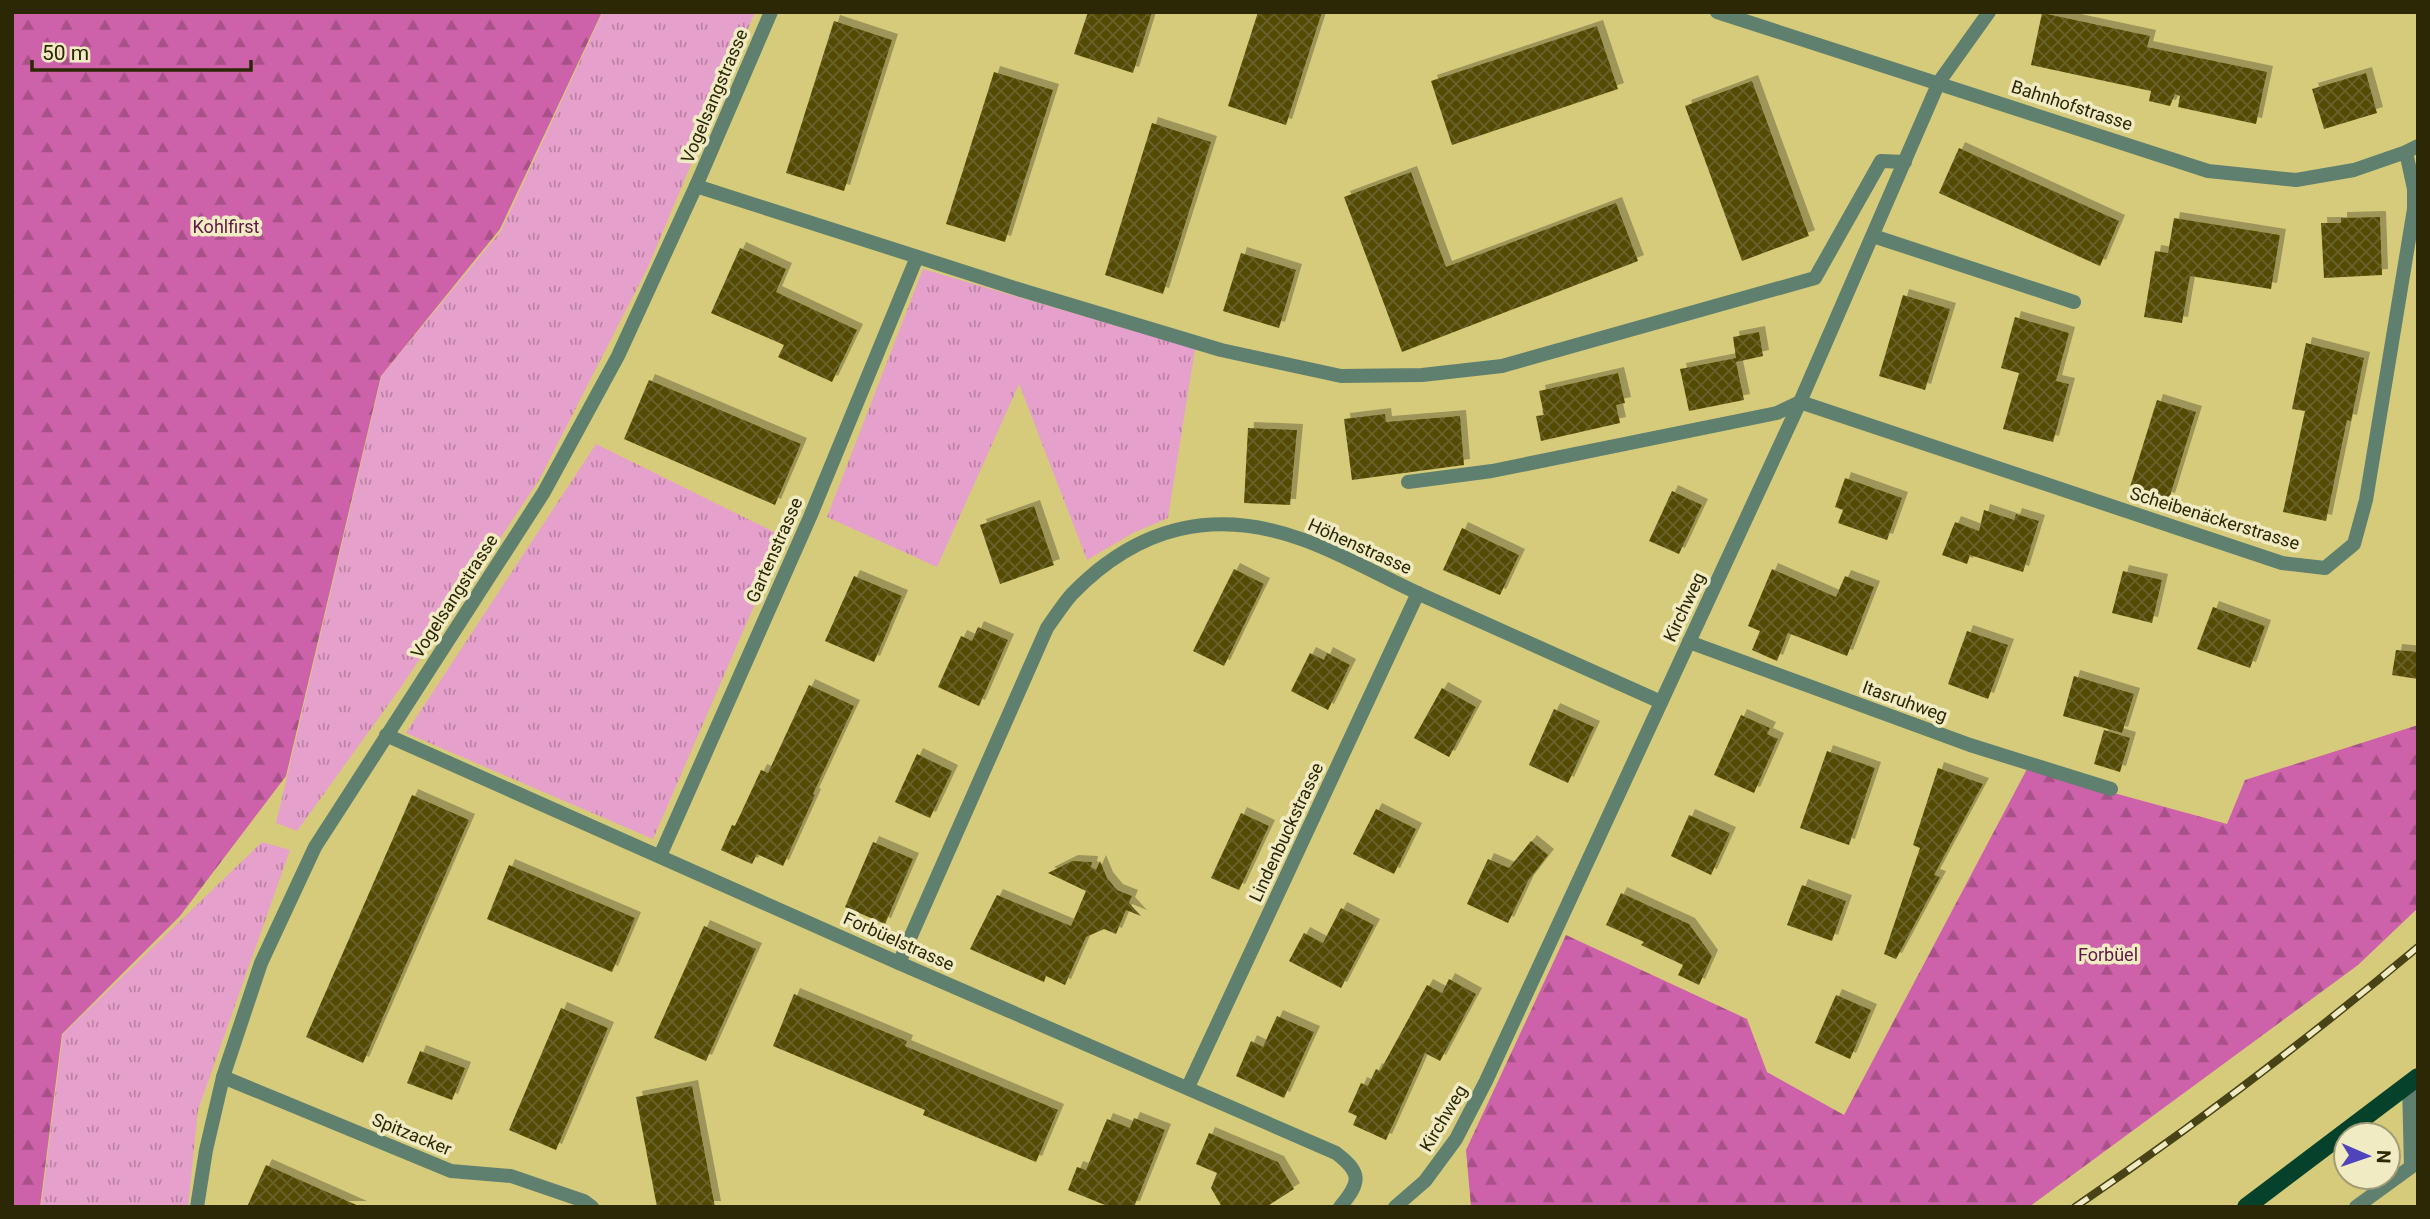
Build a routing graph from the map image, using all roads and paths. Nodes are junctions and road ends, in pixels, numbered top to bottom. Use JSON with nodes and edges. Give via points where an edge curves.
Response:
{"nodes":[{"id":1,"x":771,"y":12,"type":"edge"},
{"id":2,"x":1717,"y":12,"type":"edge"},
{"id":3,"x":1989,"y":12,"type":"edge"},
{"id":4,"x":1939,"y":82,"type":"junction"},
{"id":5,"x":2412,"y":149,"type":"edge"},
{"id":6,"x":1905,"y":162,"type":"junction"},
{"id":7,"x":696,"y":186,"type":"junction"},
{"id":8,"x":1873,"y":236,"type":"junction"},
{"id":9,"x":917,"y":257,"type":"junction"},
{"id":10,"x":2074,"y":302,"type":"dead end"},
{"id":11,"x":1800,"y":402,"type":"junction"},
{"id":12,"x":1408,"y":482,"type":"dead end"},
{"id":13,"x":1418,"y":593,"type":"junction"},
{"id":14,"x":1689,"y":642,"type":"junction"},
{"id":15,"x":1661,"y":702,"type":"junction"},
{"id":16,"x":386,"y":735,"type":"junction"},
{"id":17,"x":2111,"y":789,"type":"dead end"},
{"id":18,"x":660,"y":856,"type":"junction"},
{"id":19,"x":898,"y":963,"type":"junction"},
{"id":20,"x":223,"y":1076,"type":"junction"},
{"id":21,"x":2414,"y":1080,"type":"edge"},
{"id":22,"x":1188,"y":1087,"type":"junction"},
{"id":23,"x":197,"y":1207,"type":"edge"},
{"id":24,"x":592,"y":1207,"type":"edge"},
{"id":25,"x":1340,"y":1207,"type":"edge"},
{"id":26,"x":1395,"y":1207,"type":"edge"},
{"id":27,"x":2246,"y":1207,"type":"edge"},
{"id":28,"x":2356,"y":1207,"type":"edge"}],
"edges":[{"from":1,"to":7,"type":"street","name":"Vogelsangstrasse"},
{"from":2,"to":4,"type":"street","name":"Bahnhofstrasse"},
{"from":3,"to":4,"type":"street","name":"Kirchweg"},
{"from":4,"to":5,"type":"street","name":"Bahnhofstrasse","via":[[2208,171],[2296,180],[2354,170]]},
{"from":4,"to":6,"type":"street","name":"Kirchweg"},
{"from":5,"to":11,"type":"street","name":"Scheibenäckerstrasse","via":[[2414,209],[2366,500],[2354,544],[2325,568],[2282,563]]},
{"from":6,"to":8,"type":"street","name":"Kirchweg"},
{"from":6,"to":9,"type":"street","via":[[1881,162],[1815,278],[1502,366],[1422,375],[1341,376],[1221,350]]},
{"from":7,"to":9,"type":"street"},
{"from":7,"to":16,"type":"street","name":"Vogelsangstrasse","via":[[618,356],[544,492]]},
{"from":8,"to":10,"type":"street"},
{"from":8,"to":11,"type":"street","name":"Kirchweg"},
{"from":9,"to":18,"type":"street","name":"Gartenstrasse","via":[[810,517]]},
{"from":11,"to":12,"type":"street","via":[[1777,413],[1492,471]]},
{"from":11,"to":14,"type":"street","name":"Kirchweg"},
{"from":13,"to":15,"type":"street","name":"Höhenstrasse"},
{"from":13,"to":19,"type":"street","name":"Höhenstrasse","via":[[1303,540],[1254,527],[1204,524],[1156,534],[1106,563],[1071,596],[1047,628]]},
{"from":13,"to":22,"type":"street","name":"Lindenbuckstrasse"},
{"from":14,"to":15,"type":"street","name":"Kirchweg"},
{"from":14,"to":17,"type":"street","name":"Itasruhweg","via":[[1970,745]]},
{"from":15,"to":26,"type":"street","name":"Kirchweg","via":[[1457,1139],[1425,1181]]},
{"from":16,"to":18,"type":"street","name":"Forbüelstrasse"},
{"from":16,"to":20,"type":"street","name":"Vogelsangstrasse","via":[[315,848],[261,963]]},
{"from":18,"to":19,"type":"street","name":"Forbüelstrasse"},
{"from":19,"to":22,"type":"street","name":"Forbüelstrasse"},
{"from":20,"to":23,"type":"street","name":"Vogelsangstrasse"},
{"from":20,"to":24,"type":"street","name":"Spitzacker","via":[[451,1171],[511,1176]]},
{"from":21,"to":27,"type":"main road"},
{"from":21,"to":28,"type":"street","via":[[2411,1167]]},
{"from":22,"to":25,"type":"street","name":"Forbüelstrasse","via":[[1336,1153],[1351,1164],[1355,1185]]}]}
